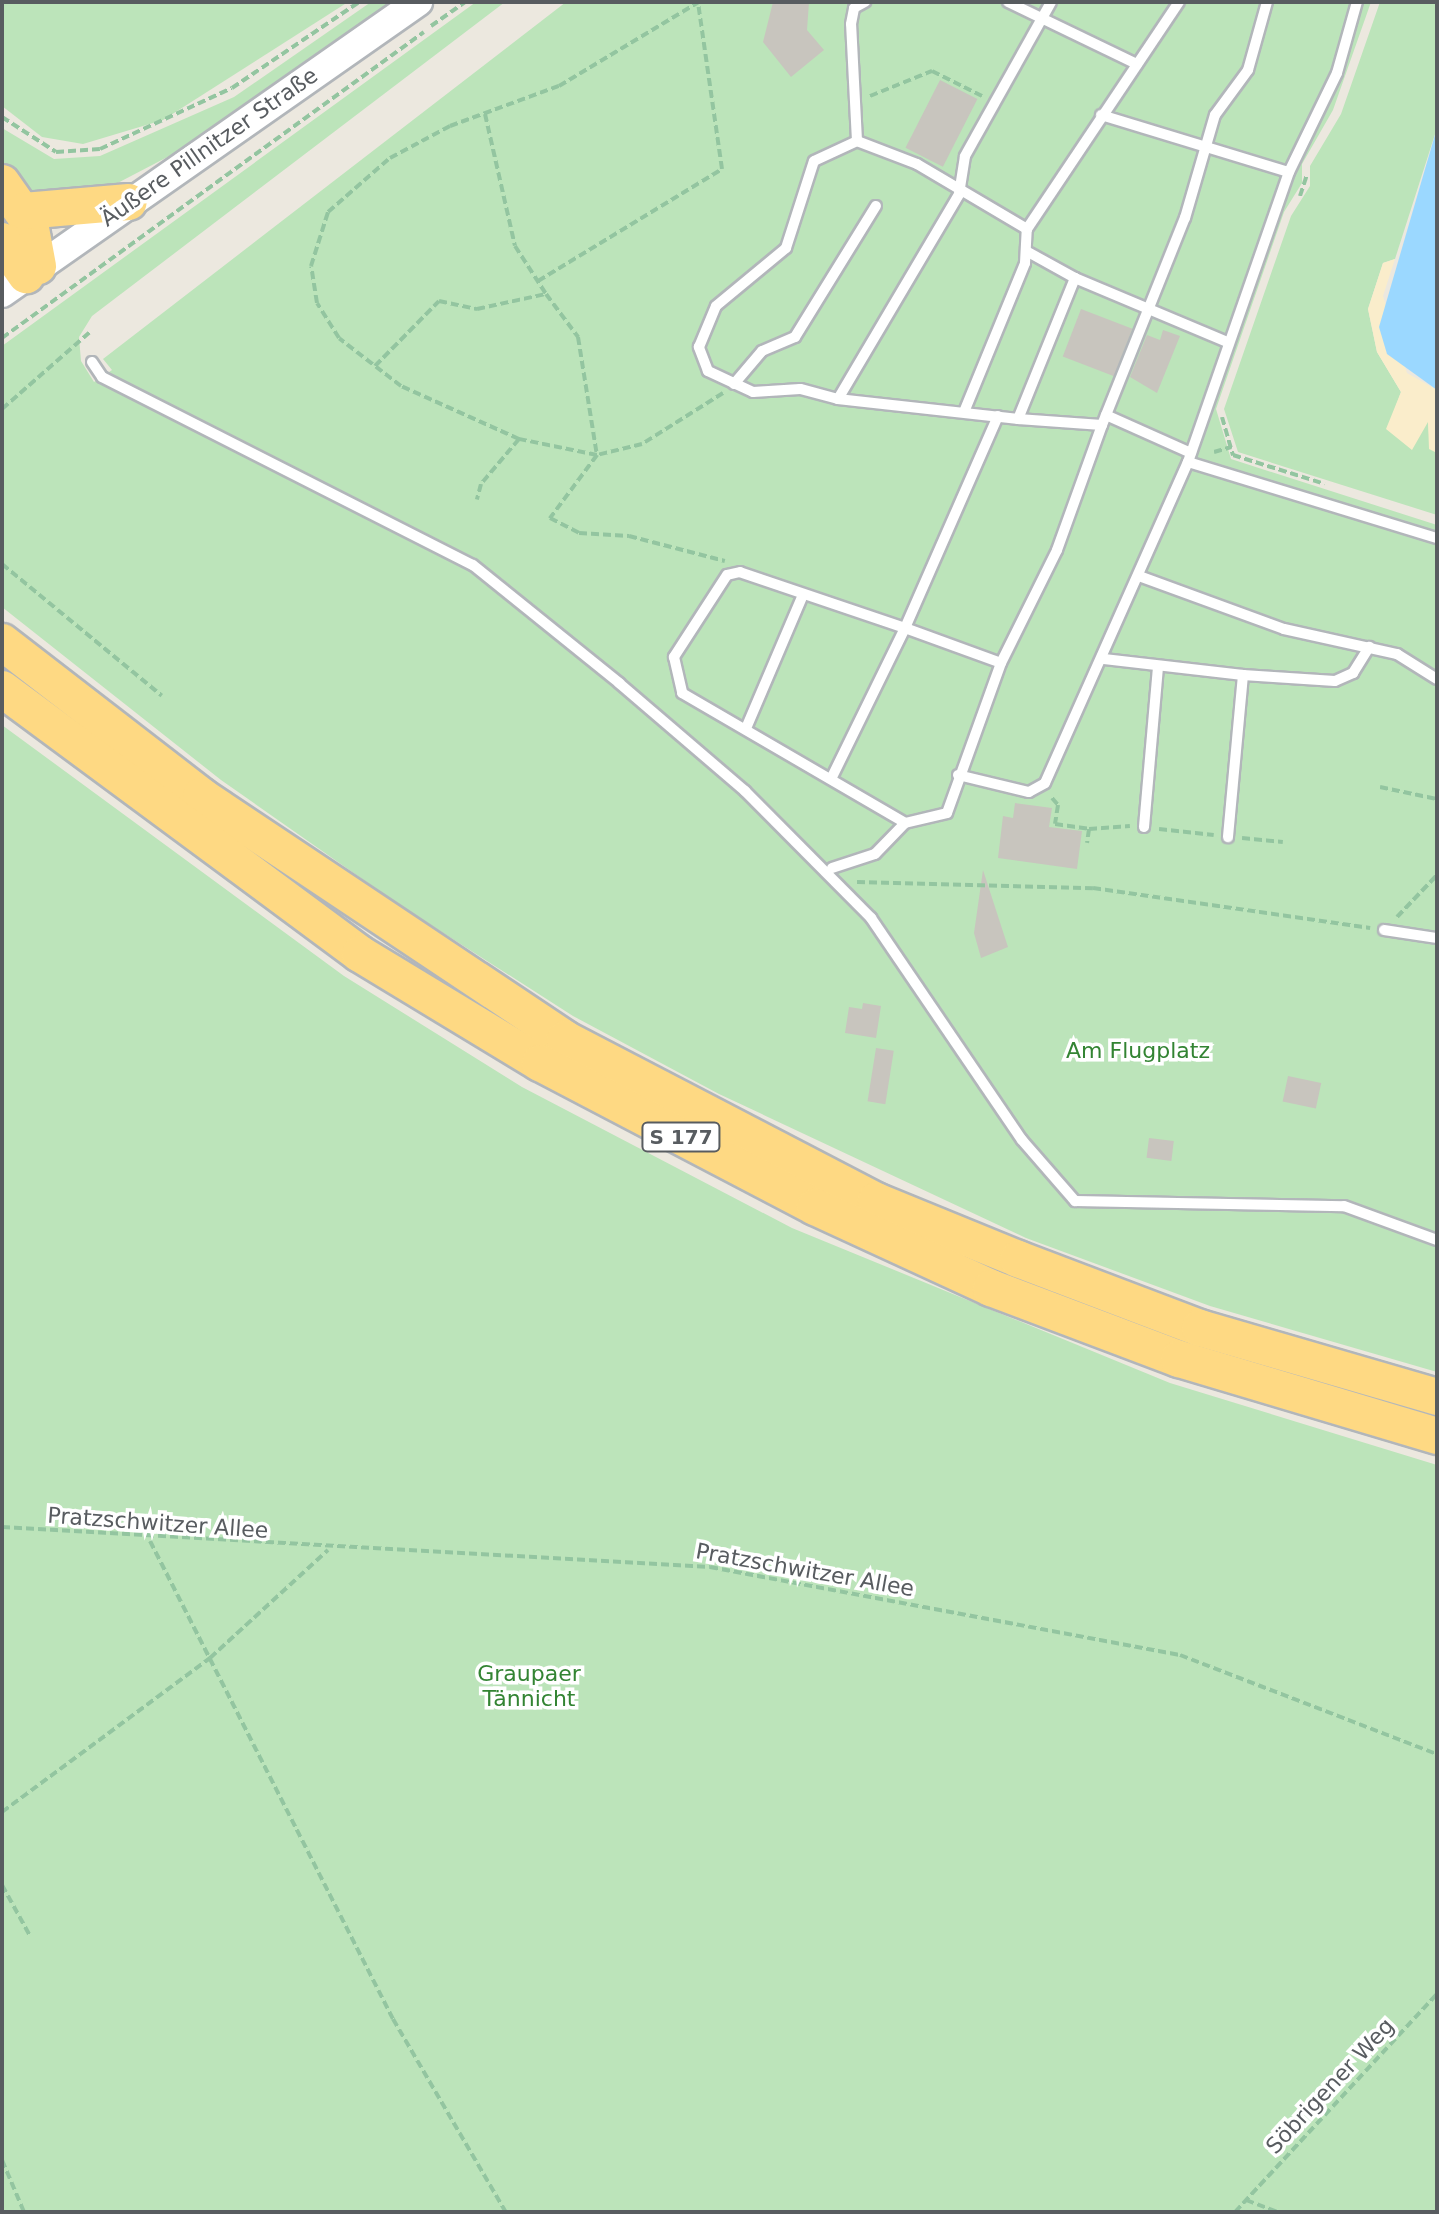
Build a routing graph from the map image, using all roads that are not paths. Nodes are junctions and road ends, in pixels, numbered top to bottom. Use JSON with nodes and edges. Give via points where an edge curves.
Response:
{"nodes":[{"id":1,"x":418,"y":2,"type":"edge"},
{"id":2,"x":865,"y":2,"type":"edge"},
{"id":3,"x":1008,"y":2,"type":"edge"},
{"id":4,"x":1051,"y":2,"type":"edge"},
{"id":5,"x":1179,"y":2,"type":"edge"},
{"id":6,"x":1267,"y":2,"type":"edge"},
{"id":7,"x":1357,"y":2,"type":"edge"},
{"id":8,"x":1044,"y":15,"type":"junction"},
{"id":9,"x":1137,"y":64,"type":"junction"},
{"id":10,"x":1101,"y":115,"type":"junction"},
{"id":11,"x":857,"y":141,"type":"junction"},
{"id":12,"x":1204,"y":148,"type":"junction"},
{"id":13,"x":1289,"y":172,"type":"junction"},
{"id":14,"x":959,"y":194,"type":"junction"},
{"id":15,"x":13,"y":197,"type":"edge"},
{"id":16,"x":129,"y":202,"type":"junction"},
{"id":17,"x":876,"y":206,"type":"dead end"},
{"id":18,"x":1027,"y":229,"type":"junction"},
{"id":19,"x":2,"y":241,"type":"edge"},
{"id":20,"x":1028,"y":252,"type":"junction"},
{"id":21,"x":22,"y":278,"type":"edge"},
{"id":22,"x":1075,"y":278,"type":"junction"},
{"id":23,"x":1149,"y":311,"type":"junction"},
{"id":24,"x":1227,"y":342,"type":"junction"},
{"id":25,"x":92,"y":362,"type":"dead end"},
{"id":26,"x":734,"y":384,"type":"junction"},
{"id":27,"x":838,"y":399,"type":"junction"},
{"id":28,"x":964,"y":412,"type":"junction"},
{"id":29,"x":998,"y":416,"type":"junction"},
{"id":30,"x":1018,"y":419,"type":"junction"},
{"id":31,"x":1104,"y":420,"type":"junction"},
{"id":32,"x":1190,"y":457,"type":"junction"},
{"id":33,"x":1437,"y":538,"type":"edge"},
{"id":34,"x":1139,"y":576,"type":"junction"},
{"id":35,"x":802,"y":597,"type":"junction"},
{"id":36,"x":905,"y":628,"type":"junction"},
{"id":37,"x":2,"y":642,"type":"edge"},
{"id":38,"x":1369,"y":647,"type":"junction"},
{"id":39,"x":1104,"y":659,"type":"junction"},
{"id":40,"x":1001,"y":663,"type":"junction"},
{"id":41,"x":1158,"y":667,"type":"junction"},
{"id":42,"x":1243,"y":675,"type":"junction"},
{"id":43,"x":1437,"y":679,"type":"edge"},
{"id":44,"x":2,"y":689,"type":"edge"},
{"id":45,"x":747,"y":726,"type":"junction"},
{"id":46,"x":958,"y":775,"type":"junction"},
{"id":47,"x":832,"y":777,"type":"junction"},
{"id":48,"x":905,"y":823,"type":"junction"},
{"id":49,"x":1144,"y":827,"type":"road end"},
{"id":50,"x":1228,"y":837,"type":"road end"},
{"id":51,"x":832,"y":868,"type":"dead end"},
{"id":52,"x":1384,"y":930,"type":"road end"},
{"id":53,"x":1437,"y":938,"type":"edge"},
{"id":54,"x":1437,"y":1240,"type":"edge"},
{"id":55,"x":1437,"y":1397,"type":"edge"},
{"id":56,"x":1437,"y":1436,"type":"edge"}],
"edges":[{"from":1,"to":16,"type":"main road","name":"Äußere Pillnitzer Straße"},
{"from":2,"to":11,"type":"lane","via":[[854,8],[851,24],[859,100]]},
{"from":3,"to":8,"type":"lane"},
{"from":4,"to":8,"type":"lane"},
{"from":5,"to":9,"type":"lane"},
{"from":6,"to":12,"type":"lane","via":[[1248,70],[1215,115]]},
{"from":7,"to":13,"type":"lane","via":[[1337,73]]},
{"from":8,"to":9,"type":"lane"},
{"from":8,"to":14,"type":"lane","via":[[965,156]]},
{"from":9,"to":10,"type":"lane"},
{"from":10,"to":12,"type":"lane"},
{"from":10,"to":18,"type":"lane"},
{"from":11,"to":14,"type":"lane","via":[[917,164]]},
{"from":11,"to":26,"type":"lane","via":[[814,161],[786,248],[716,306],[702,329],[708,371]]},
{"from":12,"to":13,"type":"lane"},
{"from":12,"to":23,"type":"lane"},
{"from":13,"to":24,"type":"lane"},
{"from":14,"to":18,"type":"lane"},
{"from":14,"to":27,"type":"lane"},
{"from":15,"to":16,"type":"highway"},
{"from":15,"to":21,"type":"highway"},
{"from":16,"to":21,"type":"main road","name":"Äußere Pillnitzer Straße"},
{"from":17,"to":26,"type":"lane","via":[[795,337],[762,351]]},
{"from":18,"to":20,"type":"lane"},
{"from":19,"to":21,"type":"highway"},
{"from":20,"to":22,"type":"lane"},
{"from":20,"to":28,"type":"lane"},
{"from":22,"to":23,"type":"lane"},
{"from":22,"to":30,"type":"lane"},
{"from":23,"to":24,"type":"lane"},
{"from":23,"to":31,"type":"lane"},
{"from":24,"to":32,"type":"lane"},
{"from":25,"to":54,"type":"lane","via":[[102,377],[473,565],[745,791],[871,918],[1022,1140],[1075,1201],[1344,1206]]},
{"from":26,"to":27,"type":"lane","via":[[753,392],[800,389]]},
{"from":27,"to":28,"type":"lane"},
{"from":28,"to":29,"type":"lane"},
{"from":29,"to":30,"type":"lane"},
{"from":29,"to":36,"type":"lane"},
{"from":30,"to":31,"type":"lane"},
{"from":31,"to":32,"type":"lane"},
{"from":31,"to":40,"type":"lane","via":[[1057,550]]},
{"from":32,"to":33,"type":"lane"},
{"from":32,"to":34,"type":"lane"},
{"from":34,"to":38,"type":"lane","via":[[1284,629]]},
{"from":34,"to":39,"type":"lane"},
{"from":35,"to":36,"type":"lane"},
{"from":35,"to":45,"type":"lane"},
{"from":35,"to":45,"type":"lane","via":[[740,572],[727,575],[674,657],[682,693]]},
{"from":36,"to":40,"type":"lane"},
{"from":36,"to":47,"type":"lane"},
{"from":37,"to":55,"type":"highway","number":"S 177","via":[[378,921],[579,1046],[876,1201],[1200,1328]]},
{"from":38,"to":42,"type":"lane","via":[[1353,673],[1335,681]]},
{"from":38,"to":43,"type":"lane","via":[[1419,664]]},
{"from":39,"to":41,"type":"lane"},
{"from":39,"to":46,"type":"lane","via":[[1040,786],[1029,792]]},
{"from":40,"to":46,"type":"lane"},
{"from":41,"to":42,"type":"lane"},
{"from":41,"to":49,"type":"lane"},
{"from":42,"to":50,"type":"lane"},
{"from":44,"to":56,"type":"highway","number":"S 177","via":[[360,954],[540,1063],[801,1200],[991,1288],[1179,1359]]},
{"from":45,"to":47,"type":"lane"},
{"from":46,"to":48,"type":"lane","via":[[947,813]]},
{"from":47,"to":48,"type":"lane"},
{"from":48,"to":51,"type":"lane","via":[[875,854]]},
{"from":52,"to":53,"type":"lane"}]}
